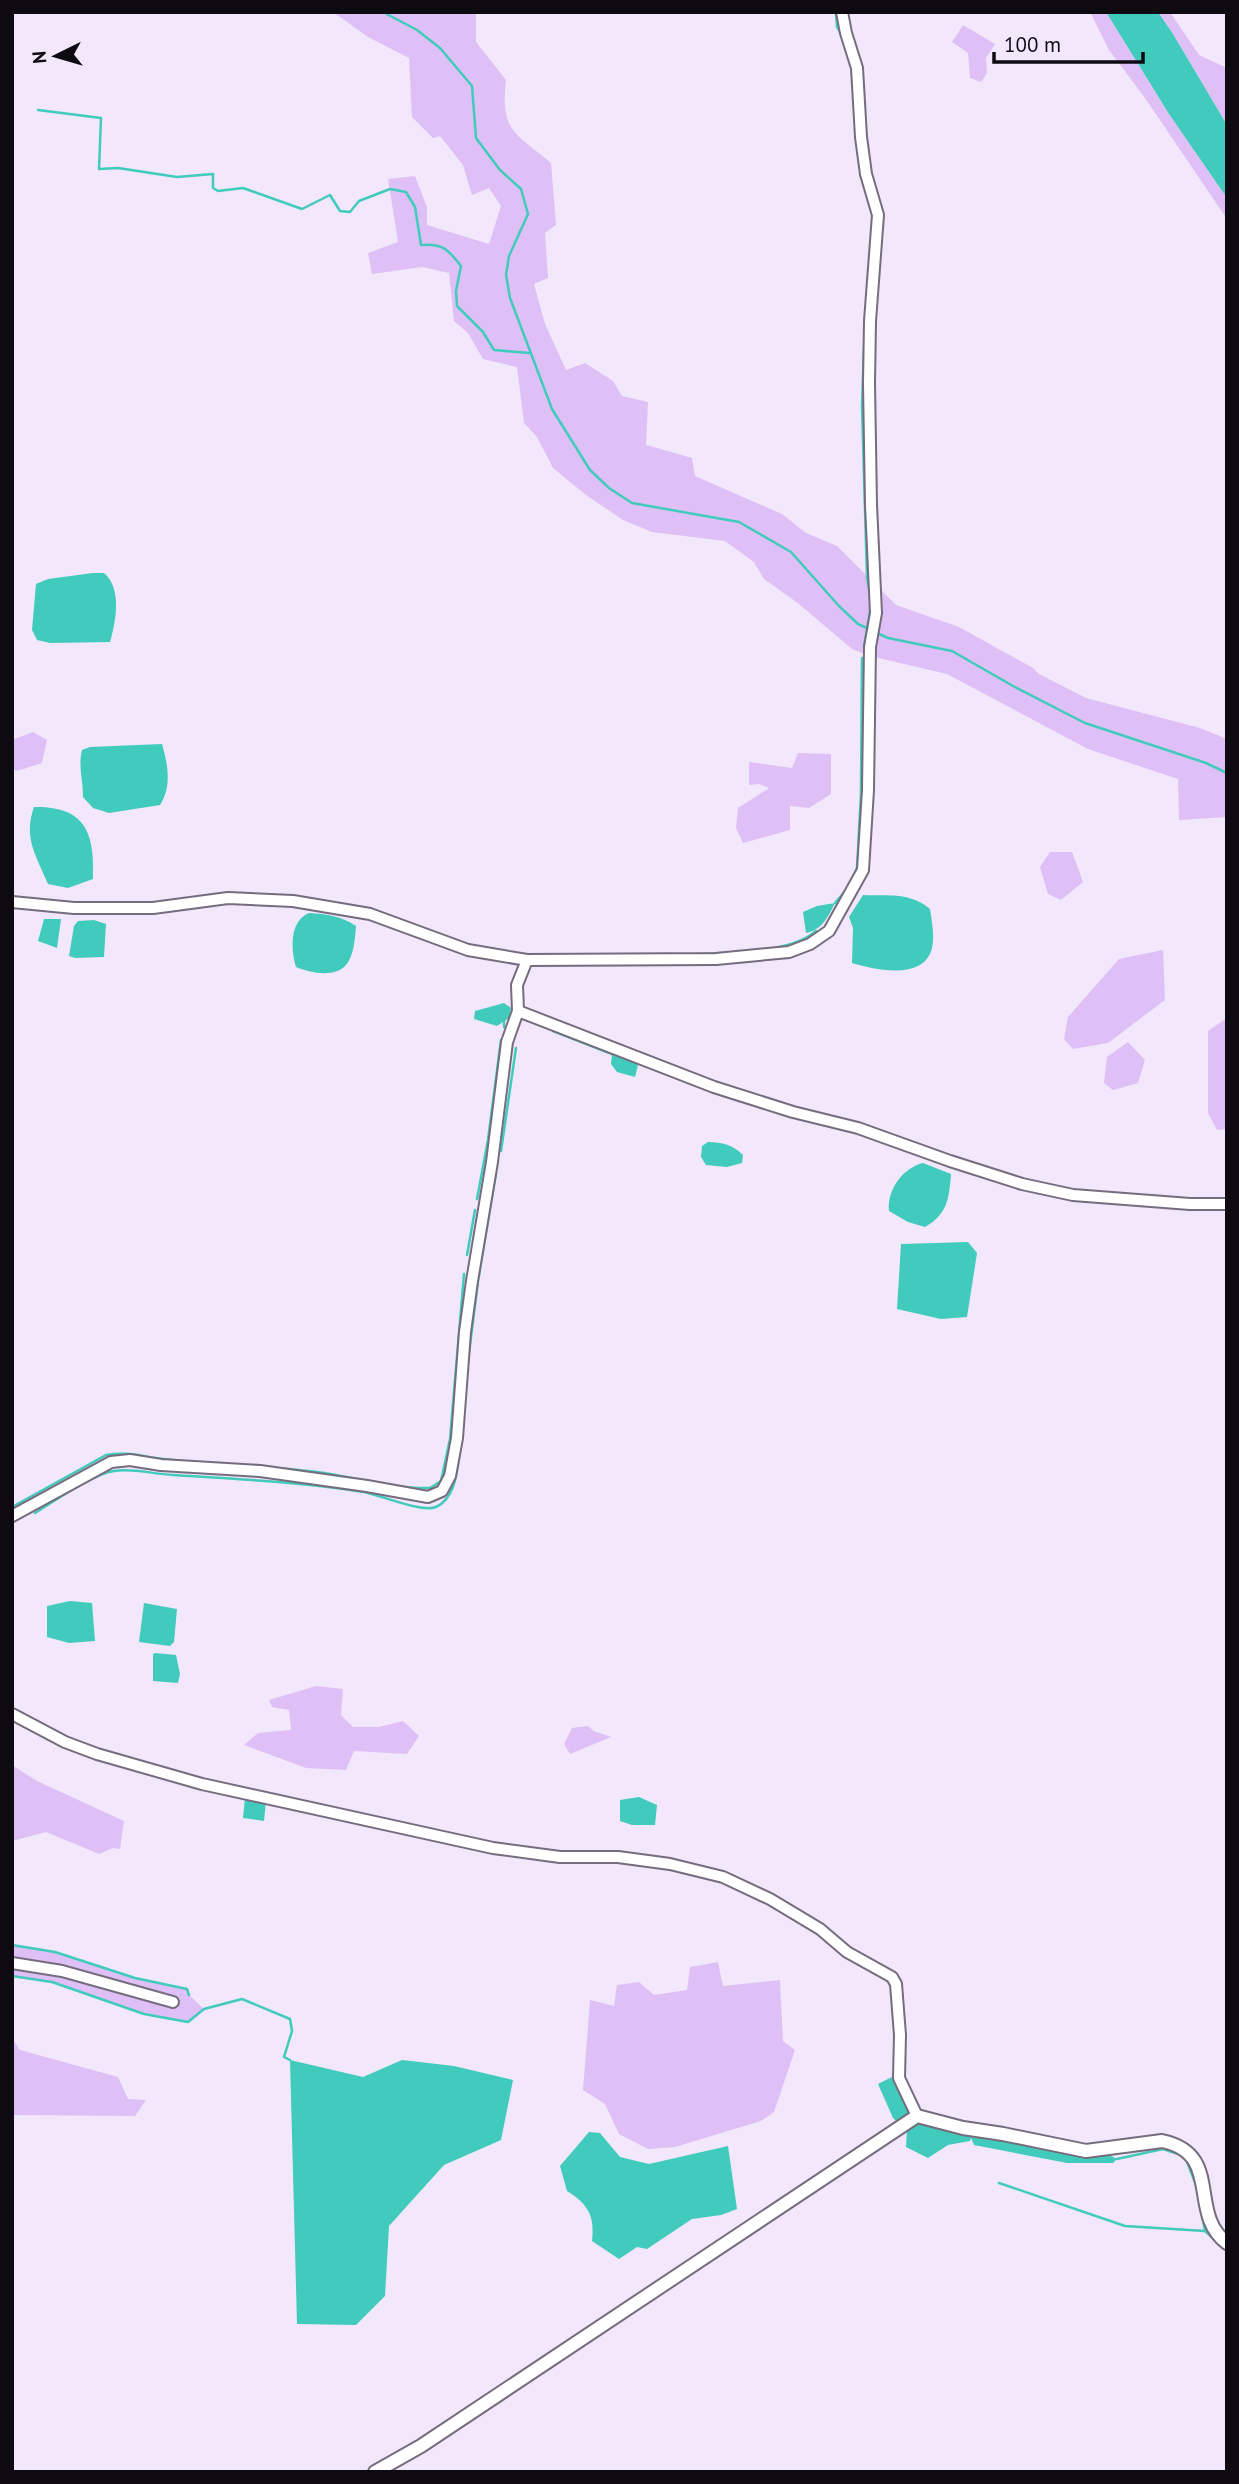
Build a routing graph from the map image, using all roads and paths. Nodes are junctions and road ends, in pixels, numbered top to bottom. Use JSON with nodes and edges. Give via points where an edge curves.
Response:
{"nodes":[{"id":1,"x":842,"y":12,"type":"edge"},
{"id":2,"x":12,"y":902,"type":"edge"},
{"id":3,"x":527,"y":960,"type":"junction"},
{"id":4,"x":518,"y":1011,"type":"junction"},
{"id":5,"x":1227,"y":1204,"type":"edge"},
{"id":6,"x":12,"y":1516,"type":"edge"},
{"id":7,"x":12,"y":1714,"type":"edge"},
{"id":8,"x":12,"y":1963,"type":"edge"},
{"id":9,"x":173,"y":2002,"type":"dead end"},
{"id":10,"x":917,"y":2116,"type":"junction"},
{"id":11,"x":1227,"y":2243,"type":"edge"},
{"id":12,"x":375,"y":2472,"type":"edge"}],
"edges":[{"from":1,"to":3,"type":"street","via":[[857,68],[864,162],[878,215],[869,383],[876,613],[870,647],[863,870],[829,931],[789,952],[716,959]]},
{"from":2,"to":3,"type":"street","via":[[153,908],[229,898],[293,901],[370,914],[468,950]]},
{"from":3,"to":4,"type":"street","via":[[517,985]]},
{"from":4,"to":5,"type":"street","via":[[714,1087],[858,1128],[1022,1184],[1073,1195]]},
{"from":4,"to":6,"type":"street","via":[[507,1042],[465,1332],[457,1438],[450,1476],[442,1491],[428,1497],[260,1471],[130,1460],[111,1462]]},
{"from":7,"to":10,"type":"street","via":[[96,1754],[202,1784],[493,1848],[560,1857],[618,1857],[723,1877],[771,1899],[892,1978],[900,2035],[899,2078]]},
{"from":8,"to":9,"type":"street","via":[[62,1971]]},
{"from":10,"to":11,"type":"street","via":[[1086,2151],[1162,2141],[1174,2144],[1190,2152],[1200,2173],[1209,2221]]},
{"from":10,"to":12,"type":"street","via":[[433,2439]]}]}
